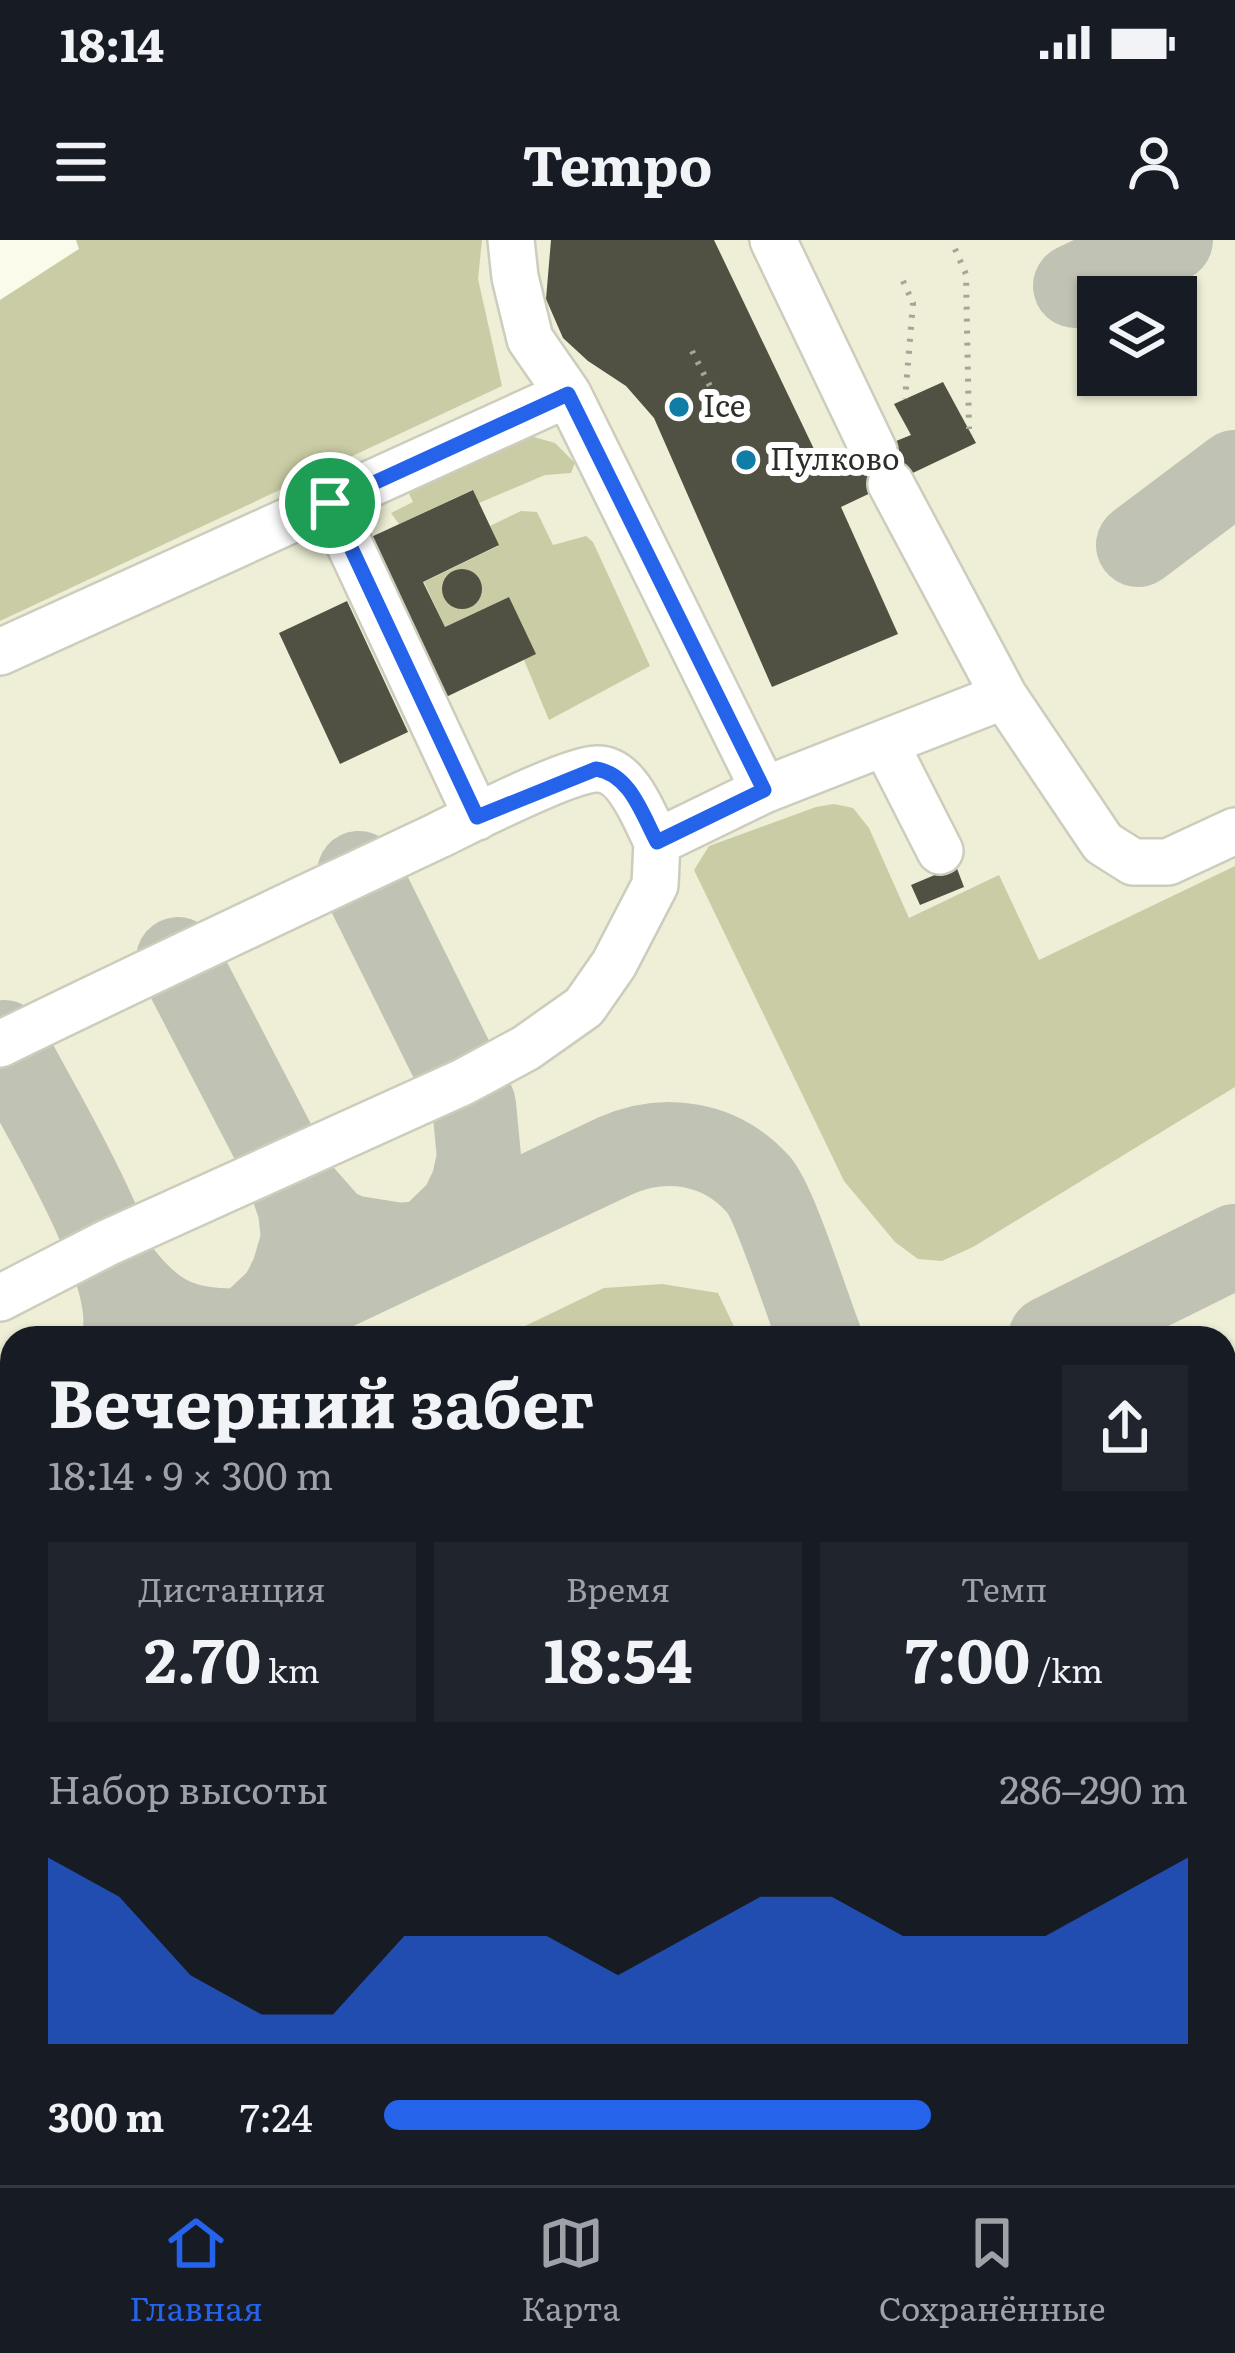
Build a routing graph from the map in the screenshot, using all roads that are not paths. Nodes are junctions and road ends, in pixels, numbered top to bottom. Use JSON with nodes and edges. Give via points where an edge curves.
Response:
{"nodes":[{"id":1,"x":511,"y":240,"type":"edge"},
{"id":2,"x":773,"y":240,"type":"edge"},
{"id":3,"x":568,"y":394,"type":"junction"},
{"id":4,"x":330,"y":503,"type":"junction"},
{"id":5,"x":0,"y":652,"type":"edge"},
{"id":6,"x":1004,"y":696,"type":"junction"},
{"id":7,"x":885,"y":743,"type":"junction"},
{"id":8,"x":764,"y":790,"type":"junction"},
{"id":9,"x":477,"y":817,"type":"junction"},
{"id":10,"x":1235,"y":831,"type":"edge"},
{"id":11,"x":657,"y":842,"type":"junction"},
{"id":12,"x":940,"y":851,"type":"dead end"},
{"id":13,"x":6,"y":1026,"type":"edge"},
{"id":14,"x":0,"y":1298,"type":"edge"}],
"edges":[{"from":1,"to":3,"type":"lane","via":[[530,339]]},
{"from":2,"to":6,"type":"lane"},
{"from":3,"to":4,"type":"lane"},
{"from":3,"to":8,"type":"lane"},
{"from":4,"to":5,"type":"lane"},
{"from":4,"to":9,"type":"lane"},
{"from":6,"to":7,"type":"lane"},
{"from":6,"to":10,"type":"lane","via":[[1103,844],[1133,862],[1168,862]]},
{"from":7,"to":8,"type":"lane"},
{"from":7,"to":12,"type":"lane"},
{"from":8,"to":11,"type":"lane"},
{"from":9,"to":11,"type":"lane","via":[[596,769],[612,771]]},
{"from":9,"to":13,"type":"lane"},
{"from":11,"to":14,"type":"lane","via":[[655,885],[638,924],[584,1007],[565,1021],[463,1082]]}]}
